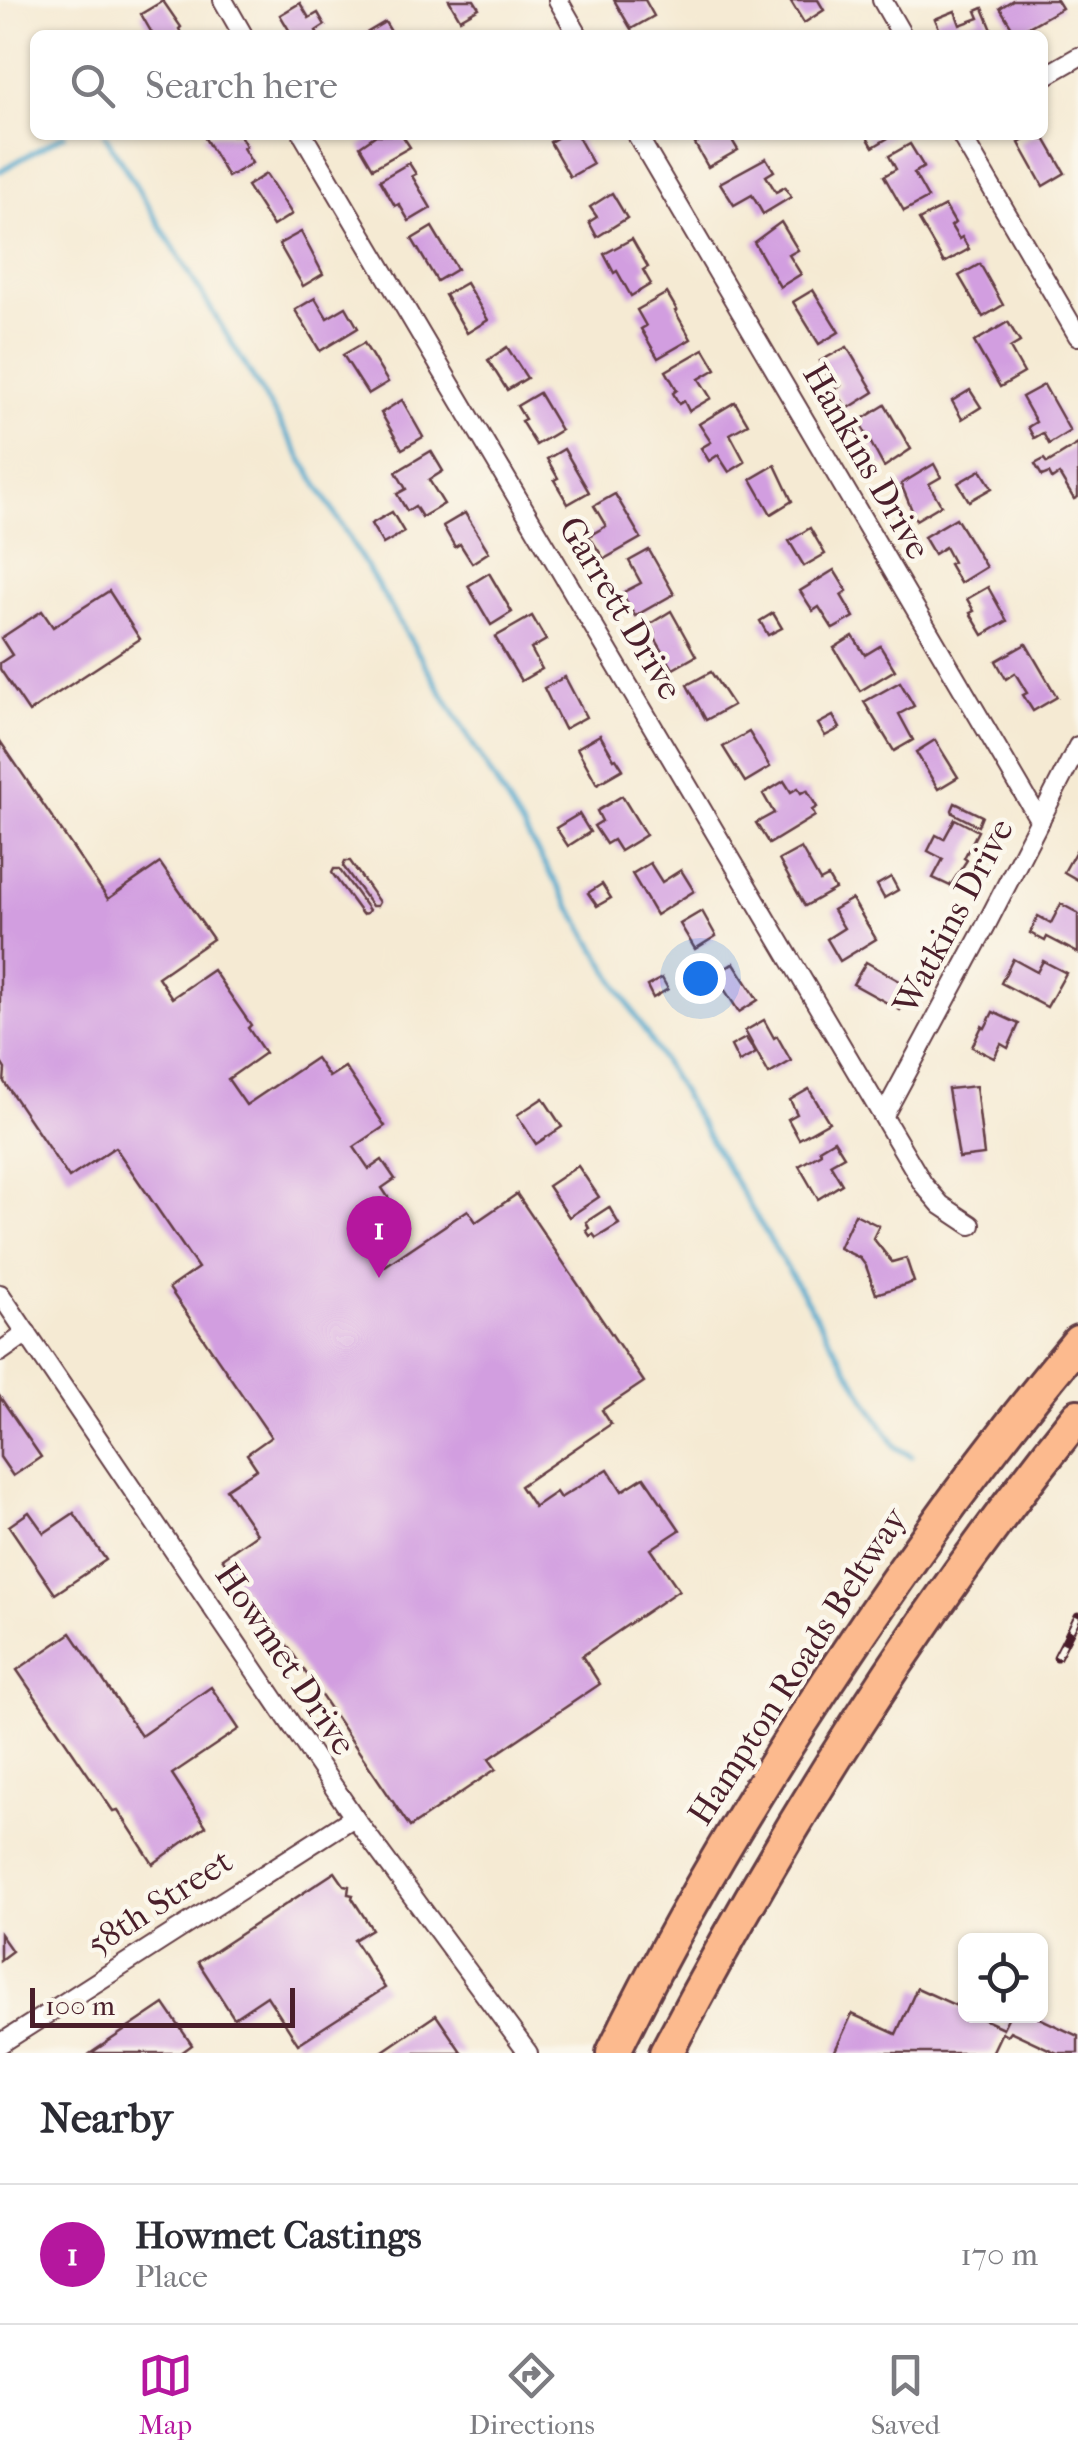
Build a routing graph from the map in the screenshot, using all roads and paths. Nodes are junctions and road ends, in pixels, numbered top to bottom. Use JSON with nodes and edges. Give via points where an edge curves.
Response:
{"nodes":[{"id":1,"x":223,"y":0,"type":"edge"},
{"id":2,"x":558,"y":0,"type":"edge"},
{"id":3,"x":882,"y":0,"type":"edge"},
{"id":4,"x":241,"y":30,"type":"edge"},
{"id":5,"x":575,"y":30,"type":"edge"},
{"id":6,"x":899,"y":30,"type":"edge"},
{"id":7,"x":1078,"y":57,"type":"edge"},
{"id":8,"x":1048,"y":74,"type":"edge"},
{"id":9,"x":306,"y":140,"type":"edge"},
{"id":10,"x":640,"y":140,"type":"edge"},
{"id":11,"x":964,"y":140,"type":"edge"},
{"id":12,"x":1078,"y":336,"type":"edge"},
{"id":13,"x":1078,"y":746,"type":"edge"},
{"id":14,"x":1040,"y":821,"type":"junction"},
{"id":15,"x":884,"y":1115,"type":"junction"},
{"id":16,"x":971,"y":1224,"type":"dead end"},
{"id":17,"x":0,"y":1294,"type":"edge"},
{"id":18,"x":27,"y":1333,"type":"junction"},
{"id":19,"x":1078,"y":1342,"type":"edge"},
{"id":20,"x":0,"y":1352,"type":"edge"},
{"id":21,"x":1078,"y":1416,"type":"edge"},
{"id":22,"x":354,"y":1816,"type":"junction"},
{"id":23,"x":0,"y":2044,"type":"edge"},
{"id":24,"x":528,"y":2053,"type":"edge"},
{"id":25,"x":612,"y":2053,"type":"edge"},
{"id":26,"x":666,"y":2053,"type":"edge"}],
"edges":[{"from":1,"to":4,"type":"street"},
{"from":2,"to":5,"type":"street"},
{"from":3,"to":6,"type":"street"},
{"from":7,"to":8,"type":"street"},
{"from":9,"to":15,"type":"street","name":"Garrett Drive"},
{"from":10,"to":14,"type":"street","name":"Hankins Drive"},
{"from":11,"to":12,"type":"street"},
{"from":13,"to":14,"type":"street","name":"Watkins Drive"},
{"from":14,"to":15,"type":"street","name":"Watkins Drive"},
{"from":15,"to":16,"type":"street","name":"Garrett Drive","via":[[932,1196]]},
{"from":17,"to":18,"type":"street","name":"Howmet Drive"},
{"from":18,"to":20,"type":"street"},
{"from":18,"to":22,"type":"street","name":"Howmet Drive"},
{"from":19,"to":25,"type":"highway","name":"Hampton Roads Beltway","via":[[921,1545],[828,1680],[712,1869]]},
{"from":21,"to":26,"type":"highway","via":[[991,1527],[852,1727]]},
{"from":22,"to":23,"type":"street","name":"58th Street"},
{"from":22,"to":24,"type":"street","name":"Howmet Drive"}]}
